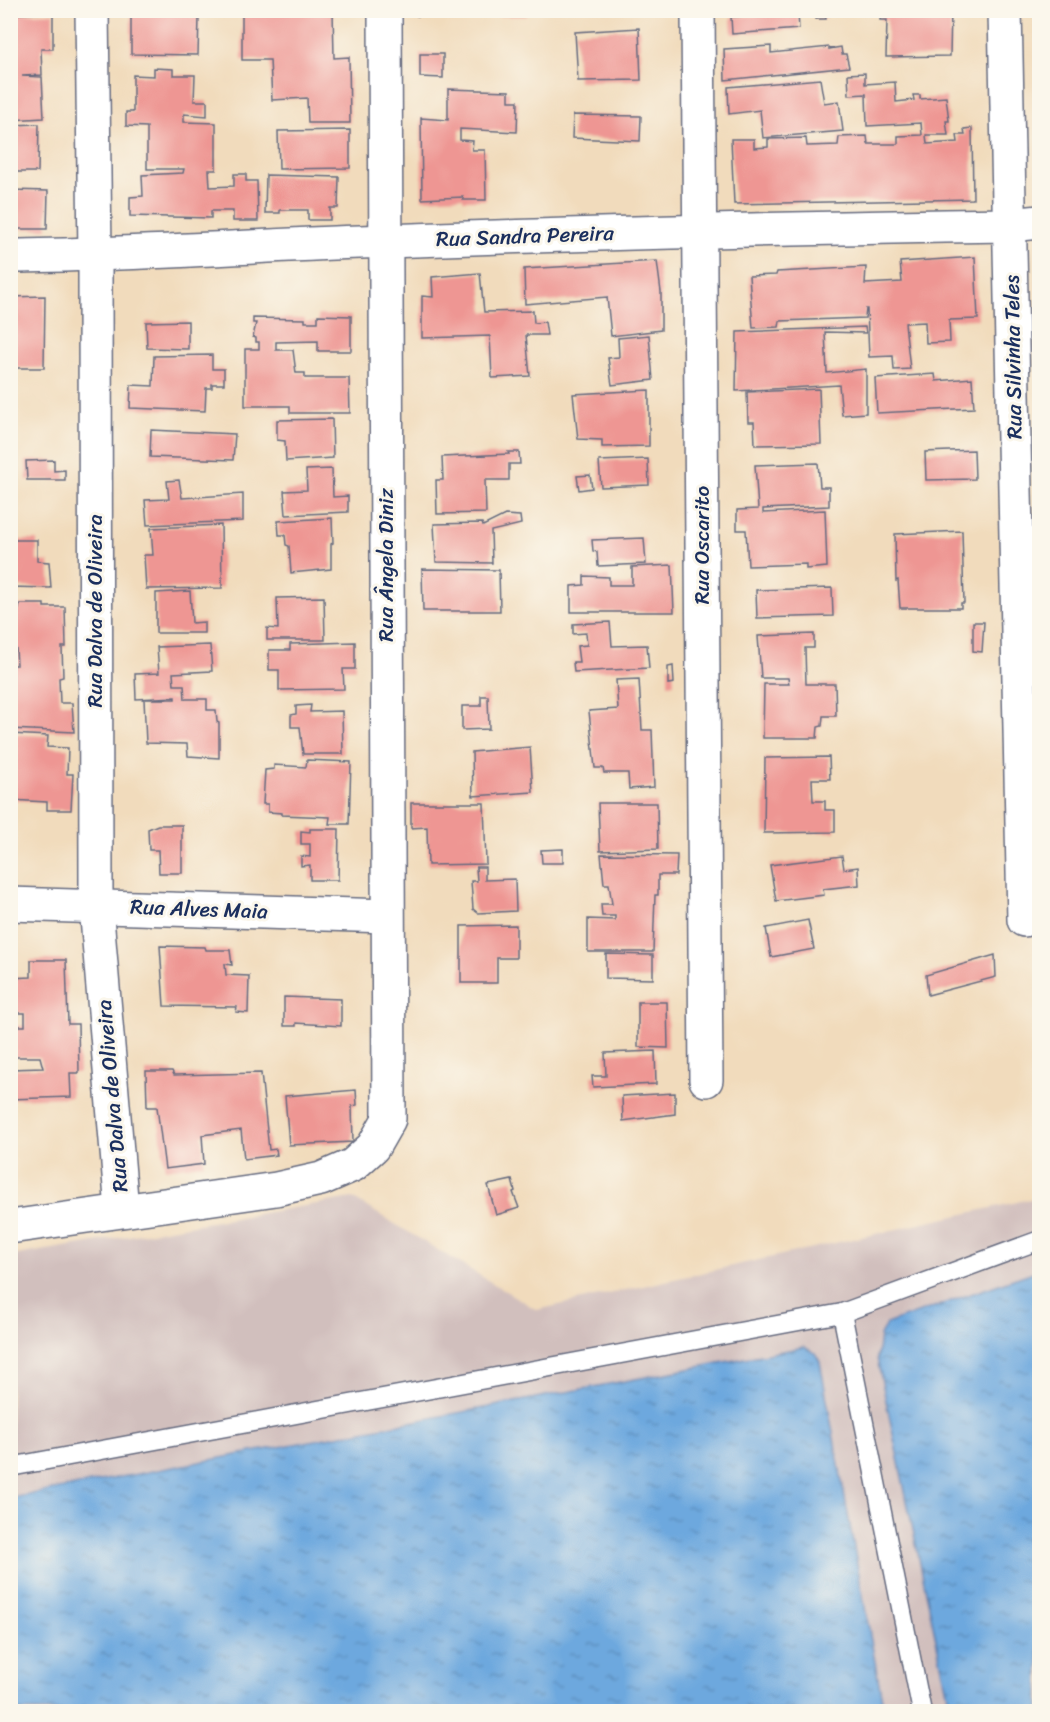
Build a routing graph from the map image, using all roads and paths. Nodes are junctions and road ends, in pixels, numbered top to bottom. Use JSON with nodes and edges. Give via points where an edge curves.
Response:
{"nodes":[{"id":1,"x":92,"y":10,"type":"edge"},
{"id":2,"x":385,"y":10,"type":"edge"},
{"id":3,"x":698,"y":10,"type":"edge"},
{"id":4,"x":1005,"y":10,"type":"edge"},
{"id":5,"x":1025,"y":223,"type":"edge"},
{"id":6,"x":700,"y":230,"type":"junction"},
{"id":7,"x":385,"y":241,"type":"junction"},
{"id":8,"x":95,"y":255,"type":"junction"},
{"id":9,"x":10,"y":256,"type":"edge"},
{"id":10,"x":10,"y":904,"type":"edge"},
{"id":11,"x":96,"y":906,"type":"junction"},
{"id":12,"x":387,"y":916,"type":"junction"},
{"id":13,"x":1024,"y":920,"type":"dead end"},
{"id":14,"x":706,"y":1080,"type":"dead end"},
{"id":15,"x":122,"y":1210,"type":"junction"},
{"id":16,"x":10,"y":1227,"type":"edge"},
{"id":17,"x":1040,"y":1240,"type":"edge"},
{"id":18,"x":842,"y":1312,"type":"junction"},
{"id":19,"x":10,"y":1467,"type":"edge"},
{"id":20,"x":922,"y":1712,"type":"edge"}],
"edges":[{"from":1,"to":8,"type":"street","name":"Rua Dalva de Oliveira"},
{"from":2,"to":7,"type":"street","name":"Rua Ângela Diniz"},
{"from":3,"to":6,"type":"street","name":"Rua Oscarito"},
{"from":4,"to":5,"type":"street","name":"Rua Silvinha Teles"},
{"from":5,"to":6,"type":"street","name":"Rua Sandra Pereira"},
{"from":5,"to":13,"type":"street","name":"Rua Silvinha Teles"},
{"from":6,"to":7,"type":"street","name":"Rua Sandra Pereira"},
{"from":6,"to":14,"type":"street","name":"Rua Oscarito"},
{"from":7,"to":8,"type":"street","name":"Rua Sandra Pereira"},
{"from":7,"to":12,"type":"street","name":"Rua Ângela Diniz"},
{"from":8,"to":9,"type":"street","name":"Rua Sandra Pereira"},
{"from":8,"to":11,"type":"street","name":"Rua Dalva de Oliveira"},
{"from":10,"to":11,"type":"street","name":"Rua Alves Maia"},
{"from":11,"to":12,"type":"street","name":"Rua Alves Maia"},
{"from":11,"to":15,"type":"street","name":"Rua Dalva de Oliveira"},
{"from":12,"to":15,"type":"street","name":"Rua Ângela Diniz","via":[[389,1119],[374,1147],[353,1165],[321,1179],[276,1190]]},
{"from":15,"to":16,"type":"street"},
{"from":17,"to":18,"type":"lane"},
{"from":18,"to":19,"type":"lane"},
{"from":18,"to":20,"type":"lane"}]}
